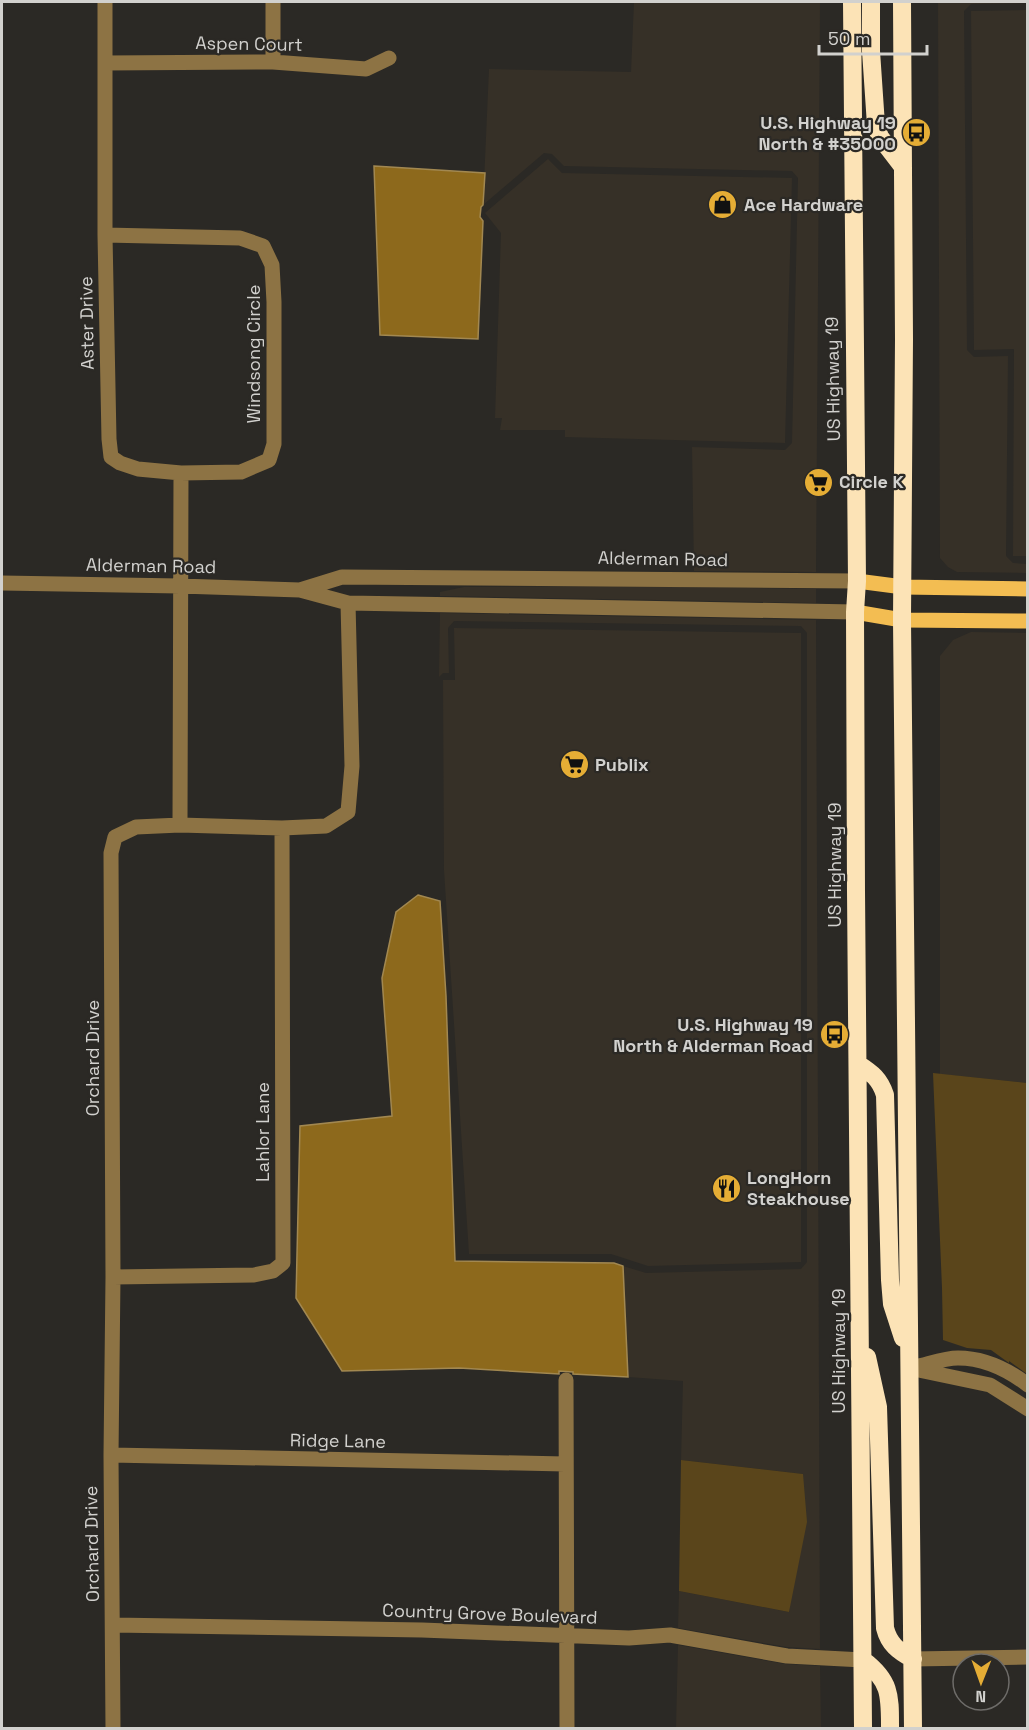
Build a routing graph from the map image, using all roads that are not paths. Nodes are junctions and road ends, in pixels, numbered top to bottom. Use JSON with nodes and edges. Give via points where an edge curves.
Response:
{"nodes":[{"id":1,"x":105,"y":2,"type":"edge"},
{"id":2,"x":273,"y":2,"type":"edge"},
{"id":3,"x":852,"y":2,"type":"edge"},
{"id":4,"x":871,"y":2,"type":"edge"},
{"id":5,"x":902,"y":2,"type":"edge"},
{"id":6,"x":389,"y":58,"type":"dead end"},
{"id":7,"x":273,"y":62,"type":"junction"},
{"id":8,"x":105,"y":63,"type":"junction"},
{"id":9,"x":903,"y":167,"type":"junction"},
{"id":10,"x":105,"y":235,"type":"junction"},
{"id":11,"x":181,"y":473,"type":"junction"},
{"id":12,"x":857,"y":581,"type":"junction"},
{"id":13,"x":2,"y":584,"type":"edge"},
{"id":14,"x":180,"y":586,"type":"junction"},
{"id":15,"x":903,"y":587,"type":"junction"},
{"id":16,"x":1028,"y":589,"type":"edge"},
{"id":17,"x":300,"y":590,"type":"junction"},
{"id":18,"x":348,"y":603,"type":"junction"},
{"id":19,"x":855,"y":612,"type":"junction"},
{"id":20,"x":902,"y":620,"type":"junction"},
{"id":21,"x":1028,"y":621,"type":"edge"},
{"id":22,"x":180,"y":825,"type":"junction"},
{"id":23,"x":282,"y":828,"type":"junction"},
{"id":24,"x":858,"y":1064,"type":"junction"},
{"id":25,"x":113,"y":1277,"type":"junction"},
{"id":26,"x":860,"y":1332,"type":"junction"},
{"id":27,"x":909,"y":1361,"type":"junction"},
{"id":28,"x":566,"y":1380,"type":"dead end"},
{"id":29,"x":1028,"y":1385,"type":"edge"},
{"id":30,"x":1028,"y":1409,"type":"edge"},
{"id":31,"x":111,"y":1455,"type":"junction"},
{"id":32,"x":565,"y":1464,"type":"junction"},
{"id":33,"x":113,"y":1624,"type":"junction"},
{"id":34,"x":567,"y":1636,"type":"junction"},
{"id":35,"x":1028,"y":1657,"type":"edge"},
{"id":36,"x":913,"y":1659,"type":"junction"},
{"id":37,"x":863,"y":1660,"type":"junction"},
{"id":38,"x":113,"y":1728,"type":"edge"},
{"id":39,"x":567,"y":1728,"type":"edge"},
{"id":40,"x":863,"y":1728,"type":"edge"},
{"id":41,"x":890,"y":1728,"type":"edge"},
{"id":42,"x":913,"y":1728,"type":"edge"}],
"edges":[{"from":1,"to":8,"type":"street","name":"Aster Drive"},
{"from":2,"to":7,"type":"street"},
{"from":3,"to":12,"type":"highway","name":"US Highway 19"},
{"from":4,"to":9,"type":"highway","via":[[876,125],[880,137]]},
{"from":5,"to":9,"type":"highway"},
{"from":6,"to":7,"type":"street","name":"Aspen Court","via":[[366,69]]},
{"from":7,"to":8,"type":"street","name":"Aspen Court"},
{"from":8,"to":10,"type":"street","name":"Aster Drive"},
{"from":9,"to":15,"type":"highway"},
{"from":10,"to":11,"type":"street","name":"Aster Drive","via":[[111,457],[138,469]]},
{"from":10,"to":11,"type":"street","name":"Windsong Circle","via":[[240,238],[263,246],[272,266],[274,444],[270,460],[241,472]]},
{"from":11,"to":14,"type":"street"},
{"from":12,"to":15,"type":"main road","name":"Alderman Road"},
{"from":12,"to":17,"type":"street","name":"Alderman Road","via":[[342,577]]},
{"from":12,"to":19,"type":"highway","name":"US Highway 19"},
{"from":13,"to":14,"type":"street","name":"Alderman Road"},
{"from":14,"to":17,"type":"street","name":"Alderman Road"},
{"from":14,"to":22,"type":"street"},
{"from":15,"to":16,"type":"main road","name":"Alderman Road"},
{"from":15,"to":20,"type":"highway"},
{"from":17,"to":18,"type":"street","name":"Alderman Road"},
{"from":18,"to":19,"type":"street","name":"Alderman Road"},
{"from":18,"to":23,"type":"street","name":"Orchard Drive","via":[[352,766],[348,812],[326,826]]},
{"from":19,"to":20,"type":"main road","name":"Alderman Road"},
{"from":19,"to":24,"type":"highway","name":"US Highway 19"},
{"from":20,"to":21,"type":"main road","name":"Alderman Road"},
{"from":20,"to":27,"type":"highway"},
{"from":22,"to":23,"type":"street","name":"Orchard Drive"},
{"from":22,"to":25,"type":"street","name":"Orchard Drive","via":[[136,827],[115,837],[111,853]]},
{"from":23,"to":25,"type":"street","name":"Lahlor Lane","via":[[283,1263],[254,1275]]},
{"from":24,"to":26,"type":"highway","name":"US Highway 19"},
{"from":24,"to":27,"type":"highway","via":[[882,1084],[885,1095],[892,1304]]},
{"from":25,"to":31,"type":"street","name":"Orchard Drive"},
{"from":26,"to":36,"type":"highway","via":[[878,1407],[885,1628],[890,1643]]},
{"from":26,"to":37,"type":"highway","name":"US Highway 19"},
{"from":27,"to":29,"type":"street","via":[[957,1358],[991,1363]]},
{"from":27,"to":30,"type":"street","via":[[990,1385]]},
{"from":27,"to":36,"type":"highway"},
{"from":28,"to":32,"type":"street"},
{"from":31,"to":32,"type":"street","name":"Ridge Lane"},
{"from":31,"to":33,"type":"street","name":"Orchard Drive"},
{"from":32,"to":34,"type":"street"},
{"from":33,"to":34,"type":"street","name":"Country Grove Boulevard"},
{"from":33,"to":38,"type":"street","name":"Orchard Drive"},
{"from":34,"to":37,"type":"street","name":"Country Grove Boulevard","via":[[670,1635],[787,1656]]},
{"from":34,"to":39,"type":"street"},
{"from":35,"to":36,"type":"street"},
{"from":36,"to":42,"type":"highway"},
{"from":37,"to":40,"type":"highway","name":"US Highway 19"},
{"from":37,"to":41,"type":"highway","via":[[885,1682],[890,1695]]}]}
